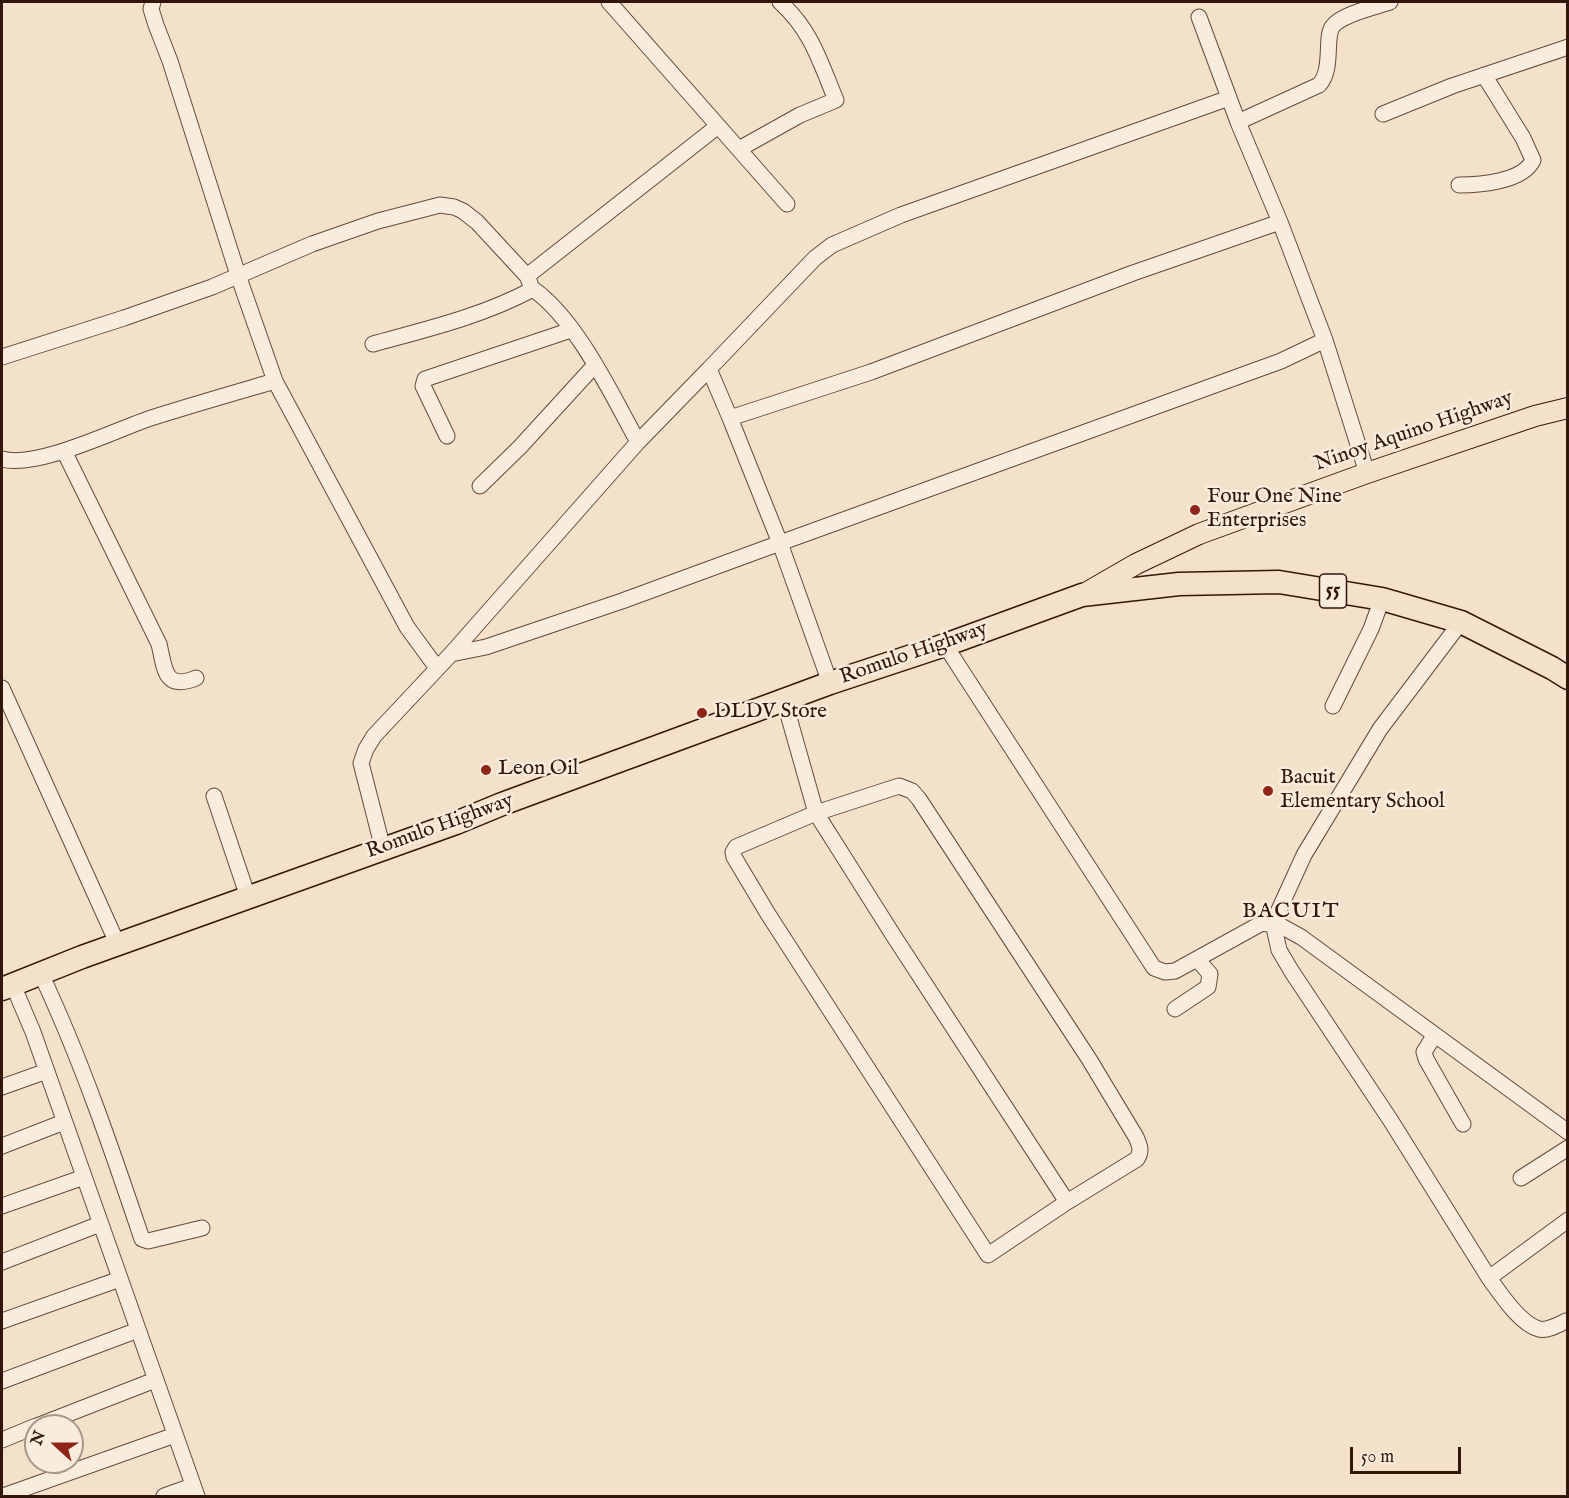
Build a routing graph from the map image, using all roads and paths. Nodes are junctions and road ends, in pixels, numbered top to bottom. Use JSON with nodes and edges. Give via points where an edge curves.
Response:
{"nodes":[{"id":1,"x":153,"y":2,"type":"edge"},
{"id":2,"x":609,"y":2,"type":"edge"},
{"id":3,"x":780,"y":2,"type":"edge"},
{"id":4,"x":1390,"y":2,"type":"edge"},
{"id":5,"x":1199,"y":17,"type":"dead end"},
{"id":6,"x":1568,"y":47,"type":"edge"},
{"id":7,"x":1484,"y":75,"type":"junction"},
{"id":8,"x":1229,"y":98,"type":"junction"},
{"id":9,"x":1383,"y":114,"type":"dead end"},
{"id":10,"x":1238,"y":122,"type":"junction"},
{"id":11,"x":718,"y":126,"type":"junction"},
{"id":12,"x":739,"y":149,"type":"junction"},
{"id":13,"x":1459,"y":185,"type":"dead end"},
{"id":14,"x":787,"y":204,"type":"dead end"},
{"id":15,"x":1280,"y":222,"type":"junction"},
{"id":16,"x":238,"y":275,"type":"junction"},
{"id":17,"x":530,"y":282,"type":"junction"},
{"id":18,"x":571,"y":330,"type":"junction"},
{"id":19,"x":1325,"y":340,"type":"junction"},
{"id":20,"x":373,"y":344,"type":"dead end"},
{"id":21,"x":2,"y":357,"type":"edge"},
{"id":22,"x":595,"y":365,"type":"junction"},
{"id":23,"x":709,"y":369,"type":"junction"},
{"id":24,"x":275,"y":381,"type":"junction"},
{"id":25,"x":1568,"y":408,"type":"edge"},
{"id":26,"x":730,"y":418,"type":"junction"},
{"id":27,"x":447,"y":436,"type":"dead end"},
{"id":28,"x":638,"y":442,"type":"junction"},
{"id":29,"x":64,"y":451,"type":"junction"},
{"id":30,"x":2,"y":459,"type":"edge"},
{"id":31,"x":1367,"y":473,"type":"junction"},
{"id":32,"x":480,"y":486,"type":"dead end"},
{"id":33,"x":780,"y":543,"type":"junction"},
{"id":34,"x":1082,"y":595,"type":"junction"},
{"id":35,"x":1382,"y":599,"type":"junction"},
{"id":36,"x":1461,"y":622,"type":"junction"},
{"id":37,"x":945,"y":645,"type":"junction"},
{"id":38,"x":451,"y":654,"type":"junction"},
{"id":39,"x":436,"y":668,"type":"junction"},
{"id":40,"x":196,"y":678,"type":"dead end"},
{"id":41,"x":1568,"y":678,"type":"edge"},
{"id":42,"x":830,"y":682,"type":"junction"},
{"id":43,"x":2,"y":688,"type":"edge"},
{"id":44,"x":784,"y":700,"type":"junction"},
{"id":45,"x":1333,"y":706,"type":"dead end"},
{"id":46,"x":214,"y":796,"type":"dead end"},
{"id":47,"x":816,"y":813,"type":"junction"},
{"id":48,"x":383,"y":849,"type":"junction"},
{"id":49,"x":248,"y":897,"type":"junction"},
{"id":50,"x":1273,"y":923,"type":"junction"},
{"id":51,"x":118,"y":945,"type":"junction"},
{"id":52,"x":1197,"y":959,"type":"junction"},
{"id":53,"x":41,"y":974,"type":"junction"},
{"id":54,"x":7,"y":987,"type":"edge"},
{"id":55,"x":1175,"y":1009,"type":"dead end"},
{"id":56,"x":1434,"y":1036,"type":"junction"},
{"id":57,"x":47,"y":1071,"type":"junction"},
{"id":58,"x":2,"y":1087,"type":"edge"},
{"id":59,"x":64,"y":1122,"type":"junction"},
{"id":60,"x":1463,"y":1124,"type":"dead end"},
{"id":61,"x":1568,"y":1132,"type":"edge"},
{"id":62,"x":2,"y":1146,"type":"edge"},
{"id":63,"x":1568,"y":1148,"type":"edge"},
{"id":64,"x":84,"y":1177,"type":"junction"},
{"id":65,"x":1521,"y":1178,"type":"dead end"},
{"id":66,"x":1067,"y":1202,"type":"junction"},
{"id":67,"x":2,"y":1206,"type":"edge"},
{"id":68,"x":1568,"y":1220,"type":"edge"},
{"id":69,"x":100,"y":1224,"type":"junction"},
{"id":70,"x":202,"y":1228,"type":"dead end"},
{"id":71,"x":2,"y":1262,"type":"edge"},
{"id":72,"x":1489,"y":1278,"type":"junction"},
{"id":73,"x":120,"y":1279,"type":"junction"},
{"id":74,"x":2,"y":1321,"type":"edge"},
{"id":75,"x":1566,"y":1321,"type":"dead end"},
{"id":76,"x":138,"y":1330,"type":"junction"},
{"id":77,"x":155,"y":1380,"type":"junction"},
{"id":78,"x":2,"y":1381,"type":"edge"},
{"id":79,"x":67,"y":1414,"type":"edge"},
{"id":80,"x":24,"y":1431,"type":"edge"},
{"id":81,"x":175,"y":1436,"type":"junction"},
{"id":82,"x":2,"y":1440,"type":"edge"},
{"id":83,"x":195,"y":1491,"type":"edge"},
{"id":84,"x":2,"y":1495,"type":"edge"},
{"id":85,"x":164,"y":1497,"type":"edge"}],
"edges":[{"from":1,"to":16,"type":"street","via":[[156,25]]},
{"from":2,"to":11,"type":"street"},
{"from":3,"to":12,"type":"street","via":[[805,28],[836,100]]},
{"from":4,"to":10,"type":"street","via":[[1334,25],[1329,33],[1326,71],[1319,86]]},
{"from":5,"to":8,"type":"street"},
{"from":6,"to":7,"type":"street"},
{"from":7,"to":9,"type":"street"},
{"from":7,"to":13,"type":"street","via":[[1533,160],[1524,170],[1503,180]]},
{"from":8,"to":10,"type":"street"},
{"from":8,"to":23,"type":"street","via":[[901,215],[832,245]]},
{"from":10,"to":15,"type":"street"},
{"from":11,"to":12,"type":"street"},
{"from":11,"to":17,"type":"street"},
{"from":12,"to":14,"type":"street"},
{"from":15,"to":19,"type":"street"},
{"from":15,"to":26,"type":"street","via":[[871,372]]},
{"from":16,"to":17,"type":"street","via":[[378,221],[440,205],[454,207],[477,222]]},
{"from":16,"to":21,"type":"street","via":[[124,318]]},
{"from":16,"to":24,"type":"street"},
{"from":17,"to":18,"type":"street"},
{"from":17,"to":20,"type":"street","via":[[513,299]]},
{"from":18,"to":22,"type":"street"},
{"from":18,"to":27,"type":"street","via":[[425,379],[423,386]]},
{"from":19,"to":31,"type":"street"},
{"from":19,"to":33,"type":"street","via":[[1270,365]]},
{"from":22,"to":28,"type":"street"},
{"from":22,"to":32,"type":"street"},
{"from":23,"to":26,"type":"street"},
{"from":23,"to":28,"type":"street"},
{"from":24,"to":29,"type":"street","via":[[151,418]]},
{"from":24,"to":39,"type":"street","via":[[407,627]]},
{"from":25,"to":31,"type":"main road","name":"Ninoy Aquino Highway"},
{"from":26,"to":33,"type":"street"},
{"from":28,"to":38,"type":"street"},
{"from":29,"to":30,"type":"street","via":[[19,462]]},
{"from":29,"to":40,"type":"street","via":[[159,644],[167,676],[185,683]]},
{"from":31,"to":34,"type":"main road","name":"Ninoy Aquino Highway","via":[[1199,534]]},
{"from":33,"to":38,"type":"street","via":[[622,601],[497,643]]},
{"from":33,"to":42,"type":"street"},
{"from":34,"to":35,"type":"highway","name":"Romulo Highway","number":"55","via":[[1179,584],[1279,582]]},
{"from":34,"to":37,"type":"highway","name":"Romulo Highway","number":"55"},
{"from":35,"to":36,"type":"highway","name":"Romulo Highway","number":"55"},
{"from":35,"to":45,"type":"street"},
{"from":36,"to":41,"type":"highway","name":"Romulo Highway","number":"55"},
{"from":36,"to":50,"type":"street","via":[[1380,729],[1304,855]]},
{"from":37,"to":42,"type":"highway","name":"Romulo Highway","number":"55"},
{"from":37,"to":52,"type":"street","via":[[1154,968],[1175,971]]},
{"from":38,"to":39,"type":"street"},
{"from":39,"to":48,"type":"street","via":[[374,736],[361,763]]},
{"from":42,"to":44,"type":"highway","name":"Romulo Highway","number":"55"},
{"from":43,"to":51,"type":"street"},
{"from":44,"to":47,"type":"street"},
{"from":44,"to":48,"type":"highway","name":"Romulo Highway","number":"55"},
{"from":46,"to":49,"type":"street"},
{"from":47,"to":66,"type":"street"},
{"from":47,"to":66,"type":"street","via":[[899,786],[912,791],[1082,1049],[1141,1149],[1137,1159]]},
{"from":47,"to":66,"type":"street","via":[[736,847],[735,862],[931,1169],[988,1255]]},
{"from":48,"to":49,"type":"highway","name":"Romulo Highway","number":"55"},
{"from":49,"to":51,"type":"highway","name":"Romulo Highway","number":"55"},
{"from":50,"to":52,"type":"street","via":[[1262,923]]},
{"from":50,"to":56,"type":"street","via":[[1301,937]]},
{"from":50,"to":72,"type":"street","via":[[1279,950],[1292,972]]},
{"from":51,"to":53,"type":"highway","name":"Romulo Highway","number":"55"},
{"from":52,"to":55,"type":"street","via":[[1210,974],[1208,987]]},
{"from":53,"to":54,"type":"highway","name":"Romulo Highway","number":"55"},
{"from":53,"to":70,"type":"street","via":[[115,1159],[142,1239],[148,1241]]},
{"from":54,"to":57,"type":"street"},
{"from":56,"to":60,"type":"street","via":[[1424,1052],[1426,1059]]},
{"from":56,"to":61,"type":"street"},
{"from":57,"to":58,"type":"street"},
{"from":57,"to":59,"type":"street"},
{"from":59,"to":62,"type":"street"},
{"from":59,"to":64,"type":"street"},
{"from":63,"to":65,"type":"street"},
{"from":64,"to":67,"type":"street"},
{"from":64,"to":69,"type":"street"},
{"from":68,"to":72,"type":"street"},
{"from":69,"to":71,"type":"street"},
{"from":69,"to":73,"type":"street"},
{"from":72,"to":75,"type":"street","via":[[1531,1325],[1540,1330]]},
{"from":73,"to":74,"type":"street"},
{"from":73,"to":76,"type":"street"},
{"from":76,"to":77,"type":"street"},
{"from":76,"to":78,"type":"street"},
{"from":77,"to":79,"type":"street"},
{"from":77,"to":81,"type":"street"},
{"from":80,"to":82,"type":"street"},
{"from":81,"to":83,"type":"street"},
{"from":81,"to":84,"type":"street"},
{"from":83,"to":85,"type":"street"}]}
